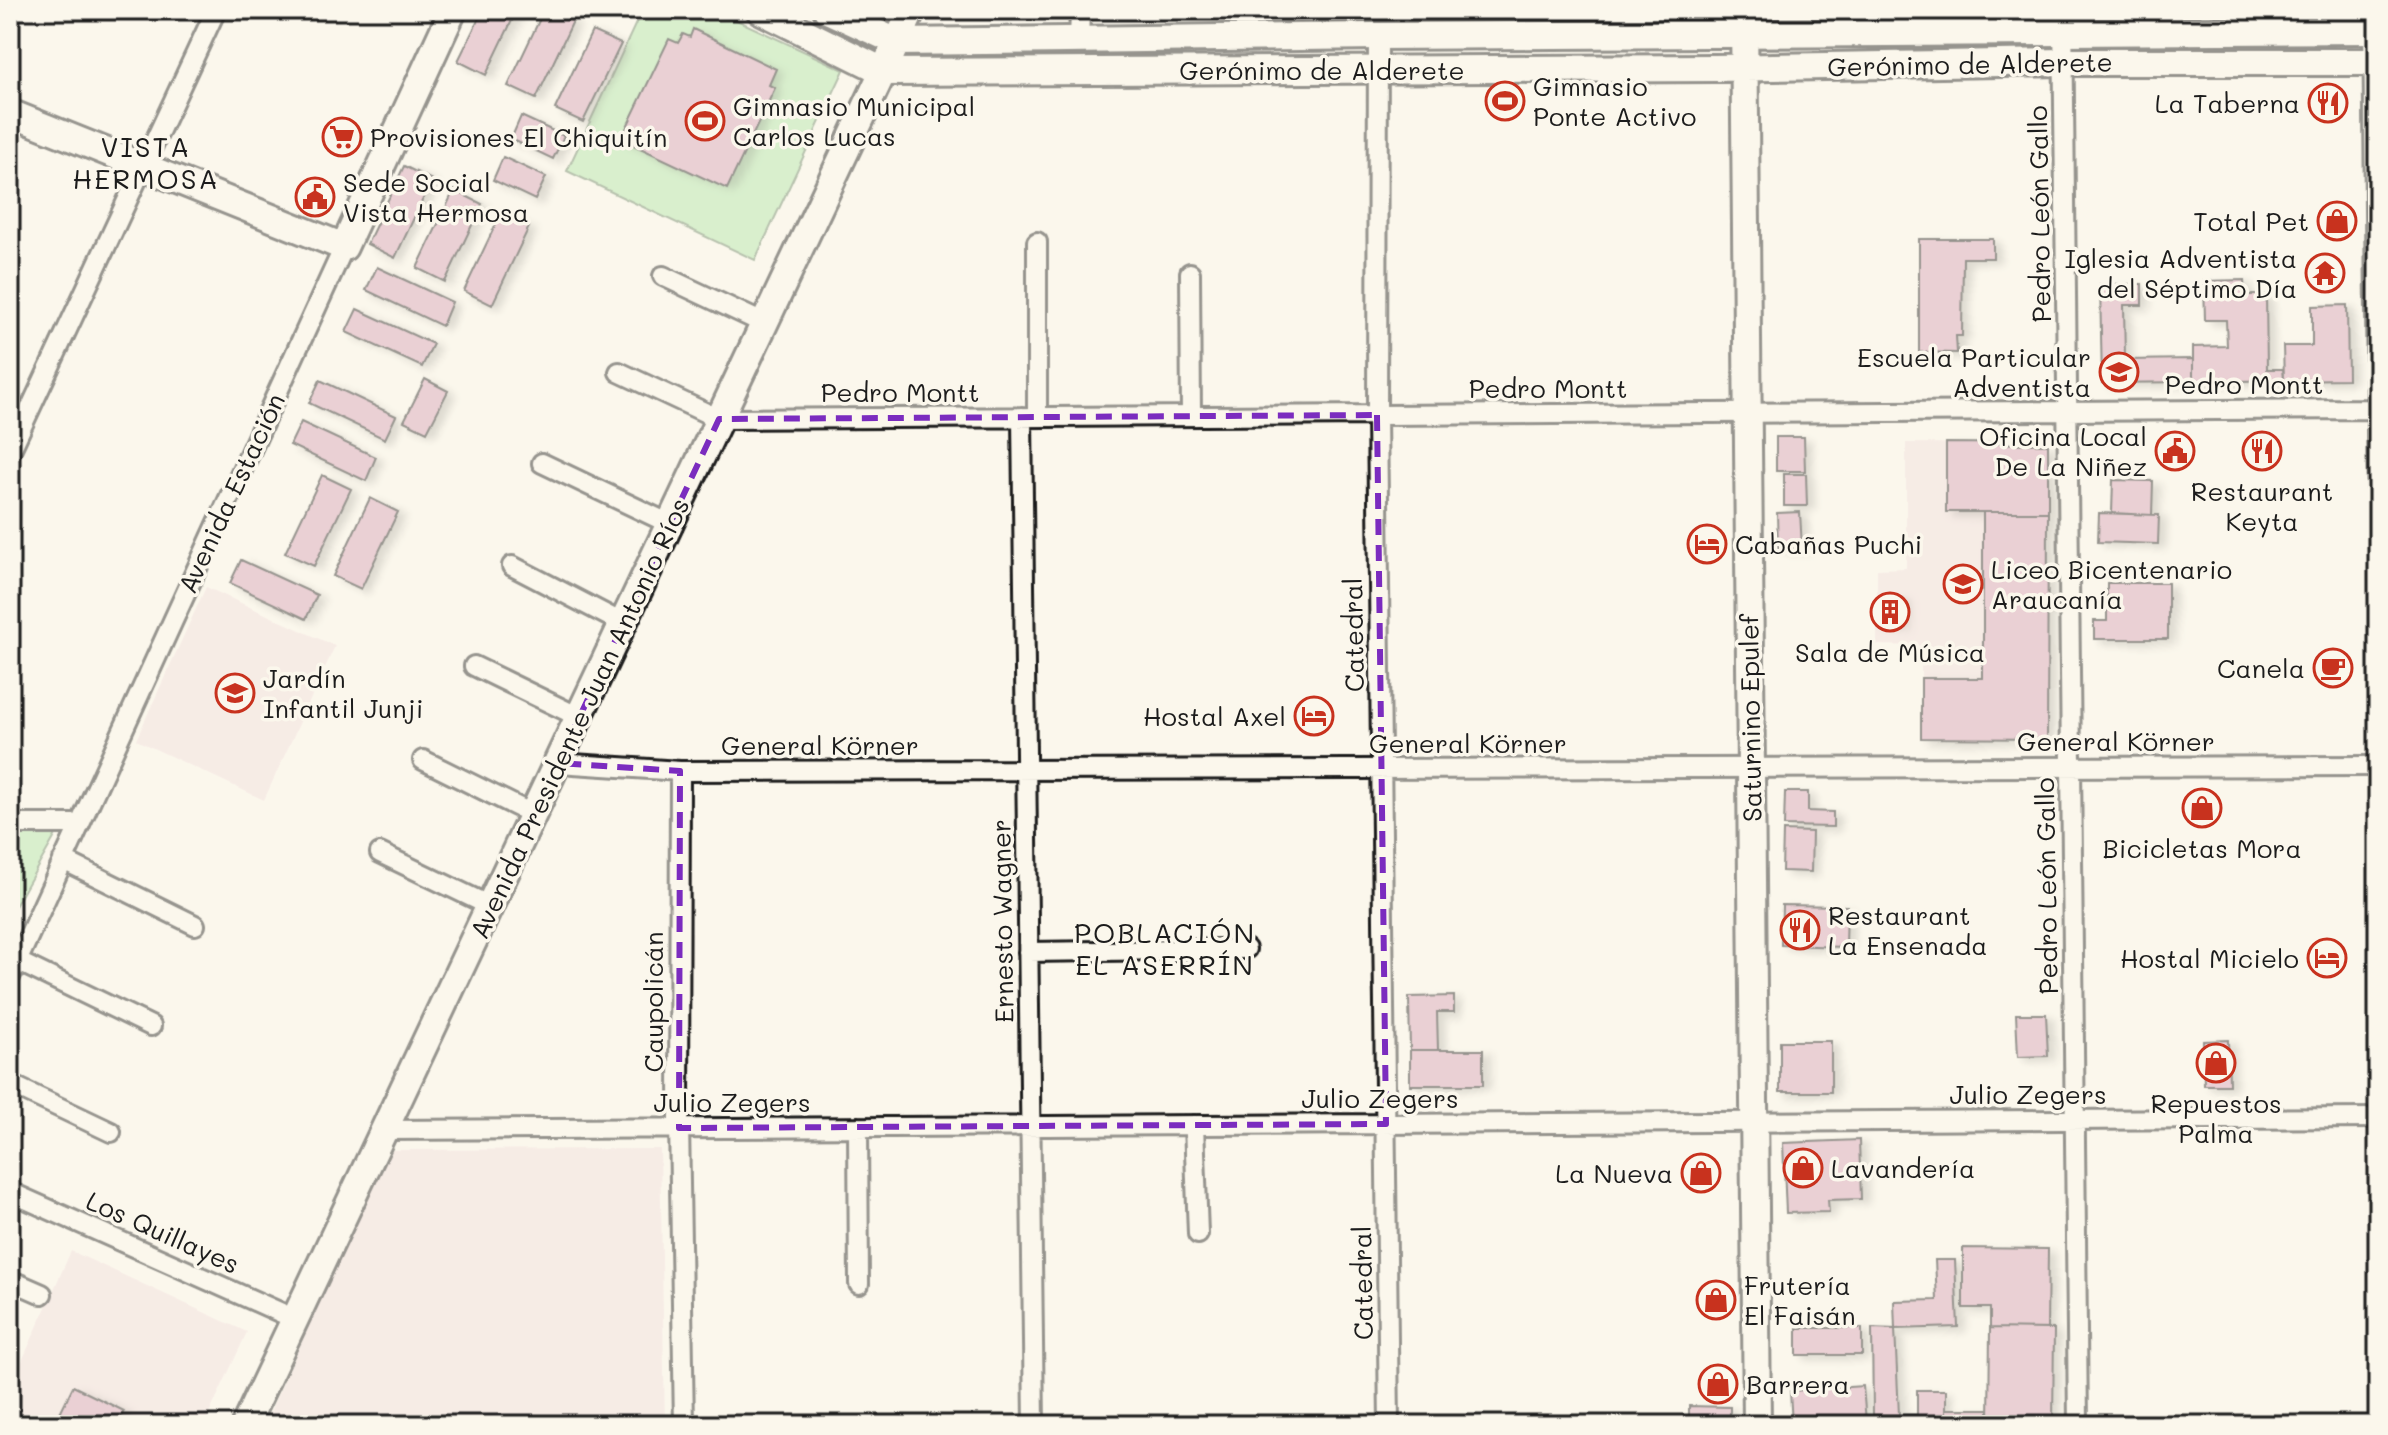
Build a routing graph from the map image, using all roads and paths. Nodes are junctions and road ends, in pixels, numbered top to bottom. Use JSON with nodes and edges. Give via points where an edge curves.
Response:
{"nodes":[{"id":1,"x":216,"y":10,"type":"edge"},
{"id":2,"x":453,"y":10,"type":"edge"},
{"id":3,"x":760,"y":10,"type":"edge"},
{"id":4,"x":827,"y":10,"type":"edge"},
{"id":5,"x":912,"y":10,"type":"edge"},
{"id":6,"x":1080,"y":10,"type":"edge"},
{"id":7,"x":2063,"y":22,"type":"edge"},
{"id":8,"x":1744,"y":23,"type":"edge"},
{"id":9,"x":2375,"y":24,"type":"edge"},
{"id":10,"x":1378,"y":36,"type":"junction"},
{"id":11,"x":1079,"y":41,"type":"junction"},
{"id":12,"x":897,"y":42,"type":"junction"},
{"id":13,"x":2063,"y":62,"type":"junction"},
{"id":14,"x":2376,"y":62,"type":"edge"},
{"id":15,"x":1744,"y":67,"type":"junction"},
{"id":16,"x":1379,"y":70,"type":"junction"},
{"id":17,"x":885,"y":72,"type":"junction"},
{"id":18,"x":10,"y":113,"type":"edge"},
{"id":19,"x":143,"y":167,"type":"junction"},
{"id":20,"x":1037,"y":242,"type":"dead end"},
{"id":21,"x":344,"y":247,"type":"junction"},
{"id":22,"x":1190,"y":273,"type":"dead end"},
{"id":23,"x":663,"y":276,"type":"dead end"},
{"id":24,"x":765,"y":324,"type":"junction"},
{"id":25,"x":619,"y":372,"type":"dead end"},
{"id":26,"x":2378,"y":409,"type":"edge"},
{"id":27,"x":2067,"y":411,"type":"junction"},
{"id":28,"x":1747,"y":413,"type":"junction"},
{"id":29,"x":1377,"y":415,"type":"junction"},
{"id":30,"x":1191,"y":416,"type":"junction"},
{"id":31,"x":1030,"y":417,"type":"junction"},
{"id":32,"x":719,"y":419,"type":"junction"},
{"id":33,"x":10,"y":452,"type":"edge"},
{"id":34,"x":542,"y":463,"type":"dead end"},
{"id":35,"x":2378,"y":509,"type":"edge"},
{"id":36,"x":670,"y":524,"type":"junction"},
{"id":37,"x":512,"y":566,"type":"dead end"},
{"id":38,"x":624,"y":624,"type":"junction"},
{"id":39,"x":474,"y":666,"type":"dead end"},
{"id":40,"x":579,"y":717,"type":"junction"},
{"id":41,"x":423,"y":760,"type":"dead end"},
{"id":42,"x":558,"y":763,"type":"junction"},
{"id":43,"x":2378,"y":766,"type":"edge"},
{"id":44,"x":2070,"y":768,"type":"junction"},
{"id":45,"x":1380,"y":769,"type":"junction"},
{"id":46,"x":1751,"y":770,"type":"junction"},
{"id":47,"x":680,"y":771,"type":"junction"},
{"id":48,"x":1026,"y":771,"type":"junction"},
{"id":49,"x":534,"y":815,"type":"junction"},
{"id":50,"x":10,"y":824,"type":"edge"},
{"id":51,"x":80,"y":824,"type":"junction"},
{"id":52,"x":380,"y":853,"type":"dead end"},
{"id":53,"x":63,"y":860,"type":"junction"},
{"id":54,"x":490,"y":906,"type":"junction"},
{"id":55,"x":195,"y":925,"type":"dead end"},
{"id":56,"x":1246,"y":949,"type":"dead end"},
{"id":57,"x":1028,"y":952,"type":"junction"},
{"id":58,"x":14,"y":969,"type":"edge"},
{"id":59,"x":151,"y":1026,"type":"dead end"},
{"id":60,"x":10,"y":1084,"type":"edge"},
{"id":61,"x":2378,"y":1118,"type":"edge"},
{"id":62,"x":2074,"y":1120,"type":"junction"},
{"id":63,"x":1754,"y":1122,"type":"junction"},
{"id":64,"x":1386,"y":1124,"type":"junction"},
{"id":65,"x":1194,"y":1125,"type":"junction"},
{"id":66,"x":1030,"y":1126,"type":"junction"},
{"id":67,"x":858,"y":1127,"type":"junction"},
{"id":68,"x":679,"y":1128,"type":"junction"},
{"id":69,"x":383,"y":1130,"type":"junction"},
{"id":70,"x":111,"y":1132,"type":"dead end"},
{"id":71,"x":10,"y":1192,"type":"edge"},
{"id":72,"x":1198,"y":1234,"type":"dead end"},
{"id":73,"x":10,"y":1280,"type":"edge"},
{"id":74,"x":859,"y":1284,"type":"dead end"},
{"id":75,"x":42,"y":1294,"type":"dead end"},
{"id":76,"x":295,"y":1319,"type":"junction"},
{"id":77,"x":245,"y":1425,"type":"edge"},
{"id":78,"x":684,"y":1425,"type":"edge"},
{"id":79,"x":1034,"y":1425,"type":"edge"},
{"id":80,"x":1389,"y":1425,"type":"edge"},
{"id":81,"x":1757,"y":1425,"type":"edge"},
{"id":82,"x":2078,"y":1425,"type":"edge"}],
"edges":[{"from":1,"to":19,"type":"street"},
{"from":2,"to":21,"type":"main road","name":"Avenida Estación"},
{"from":3,"to":17,"type":"main road","name":"Gerónimo de Alderete"},
{"from":4,"to":12,"type":"main road","name":"Gerónimo de Alderete"},
{"from":5,"to":12,"type":"main road","name":"Avenida Presidente Juan Antonio Ríos"},
{"from":6,"to":11,"type":"street"},
{"from":7,"to":8,"type":"main road","name":"Gerónimo de Alderete"},
{"from":7,"to":9,"type":"main road","name":"Gerónimo de Alderete"},
{"from":7,"to":13,"type":"street","name":"Pedro León Gallo"},
{"from":8,"to":10,"type":"main road","name":"Gerónimo de Alderete"},
{"from":8,"to":15,"type":"main road","name":"Saturnino Epulef"},
{"from":9,"to":14,"type":"street"},
{"from":10,"to":11,"type":"main road","name":"Gerónimo de Alderete"},
{"from":10,"to":16,"type":"street","name":"Catedral"},
{"from":11,"to":12,"type":"main road","name":"Gerónimo de Alderete"},
{"from":12,"to":17,"type":"main road","name":"Avenida Presidente Juan Antonio Ríos"},
{"from":13,"to":14,"type":"main road","name":"Gerónimo de Alderete"},
{"from":13,"to":15,"type":"main road","name":"Gerónimo de Alderete"},
{"from":13,"to":27,"type":"street","name":"Pedro León Gallo"},
{"from":14,"to":26,"type":"street"},
{"from":15,"to":16,"type":"main road","name":"Gerónimo de Alderete"},
{"from":15,"to":28,"type":"main road","name":"Saturnino Epulef"},
{"from":16,"to":17,"type":"main road","name":"Gerónimo de Alderete"},
{"from":16,"to":29,"type":"street","name":"Catedral"},
{"from":17,"to":24,"type":"main road","name":"Avenida Presidente Juan Antonio Ríos"},
{"from":18,"to":19,"type":"main road"},
{"from":19,"to":21,"type":"main road"},
{"from":19,"to":33,"type":"street"},
{"from":20,"to":31,"type":"street","name":"Ernesto Wagner"},
{"from":21,"to":51,"type":"street","name":"Avenida Estación"},
{"from":22,"to":30,"type":"street"},
{"from":23,"to":24,"type":"street"},
{"from":24,"to":32,"type":"main road","name":"Avenida Presidente Juan Antonio Ríos"},
{"from":25,"to":32,"type":"street"},
{"from":26,"to":27,"type":"street","name":"Pedro Montt"},
{"from":26,"to":35,"type":"street"},
{"from":27,"to":28,"type":"street","name":"Pedro Montt"},
{"from":27,"to":44,"type":"street","name":"Pedro León Gallo"},
{"from":28,"to":29,"type":"street","name":"Pedro Montt"},
{"from":28,"to":46,"type":"main road","name":"Saturnino Epulef"},
{"from":29,"to":30,"type":"street","name":"Pedro Montt"},
{"from":29,"to":45,"type":"street","name":"Catedral"},
{"from":30,"to":31,"type":"street","name":"Pedro Montt"},
{"from":31,"to":32,"type":"street","name":"Pedro Montt"},
{"from":31,"to":48,"type":"street","name":"Ernesto Wagner"},
{"from":32,"to":36,"type":"main road","name":"Avenida Presidente Juan Antonio Ríos"},
{"from":34,"to":36,"type":"street"},
{"from":36,"to":38,"type":"main road","name":"Avenida Presidente Juan Antonio Ríos"},
{"from":37,"to":38,"type":"street"},
{"from":38,"to":40,"type":"main road","name":"Avenida Presidente Juan Antonio Ríos"},
{"from":39,"to":40,"type":"street"},
{"from":40,"to":42,"type":"main road","name":"Avenida Presidente Juan Antonio Ríos"},
{"from":41,"to":49,"type":"street"},
{"from":42,"to":47,"type":"street","name":"General Körner"},
{"from":42,"to":49,"type":"main road","name":"Avenida Presidente Juan Antonio Ríos"},
{"from":43,"to":44,"type":"street","name":"General Körner"},
{"from":44,"to":46,"type":"street","name":"General Körner"},
{"from":44,"to":62,"type":"street","name":"Pedro León Gallo"},
{"from":45,"to":46,"type":"street","name":"General Körner"},
{"from":45,"to":48,"type":"street","name":"General Körner"},
{"from":45,"to":64,"type":"street","name":"Catedral"},
{"from":46,"to":63,"type":"main road","name":"Saturnino Epulef"},
{"from":47,"to":48,"type":"street","name":"General Körner"},
{"from":47,"to":68,"type":"street","name":"Caupolicán"},
{"from":48,"to":57,"type":"street","name":"Ernesto Wagner"},
{"from":49,"to":54,"type":"main road","name":"Avenida Presidente Juan Antonio Ríos"},
{"from":50,"to":51,"type":"street"},
{"from":51,"to":53,"type":"street","name":"Avenida Estación"},
{"from":52,"to":54,"type":"street"},
{"from":53,"to":55,"type":"street"},
{"from":53,"to":58,"type":"street","name":"Avenida Estación"},
{"from":54,"to":69,"type":"main road","name":"Avenida Presidente Juan Antonio Ríos"},
{"from":56,"to":57,"type":"street"},
{"from":57,"to":66,"type":"street","name":"Ernesto Wagner"},
{"from":58,"to":59,"type":"street"},
{"from":60,"to":70,"type":"street"},
{"from":61,"to":62,"type":"street","name":"Julio Zegers"},
{"from":62,"to":63,"type":"street","name":"Julio Zegers"},
{"from":62,"to":82,"type":"street","name":"Pedro León Gallo"},
{"from":63,"to":64,"type":"street","name":"Julio Zegers"},
{"from":63,"to":81,"type":"main road","name":"Saturnino Epulef"},
{"from":64,"to":65,"type":"street","name":"Julio Zegers"},
{"from":64,"to":80,"type":"street","name":"Catedral"},
{"from":65,"to":66,"type":"street","name":"Julio Zegers"},
{"from":65,"to":72,"type":"street"},
{"from":66,"to":67,"type":"street","name":"Julio Zegers"},
{"from":66,"to":79,"type":"street","name":"Ernesto Wagner"},
{"from":67,"to":68,"type":"street","name":"Julio Zegers"},
{"from":67,"to":74,"type":"street"},
{"from":68,"to":69,"type":"street","name":"Julio Zegers"},
{"from":68,"to":78,"type":"street","name":"Caupolicán"},
{"from":69,"to":76,"type":"main road","name":"Avenida Presidente Juan Antonio Ríos"},
{"from":71,"to":76,"type":"street","name":"Los Quillayes"},
{"from":73,"to":75,"type":"street"},
{"from":76,"to":77,"type":"main road","name":"Avenida Presidente Juan Antonio Ríos"}]}
